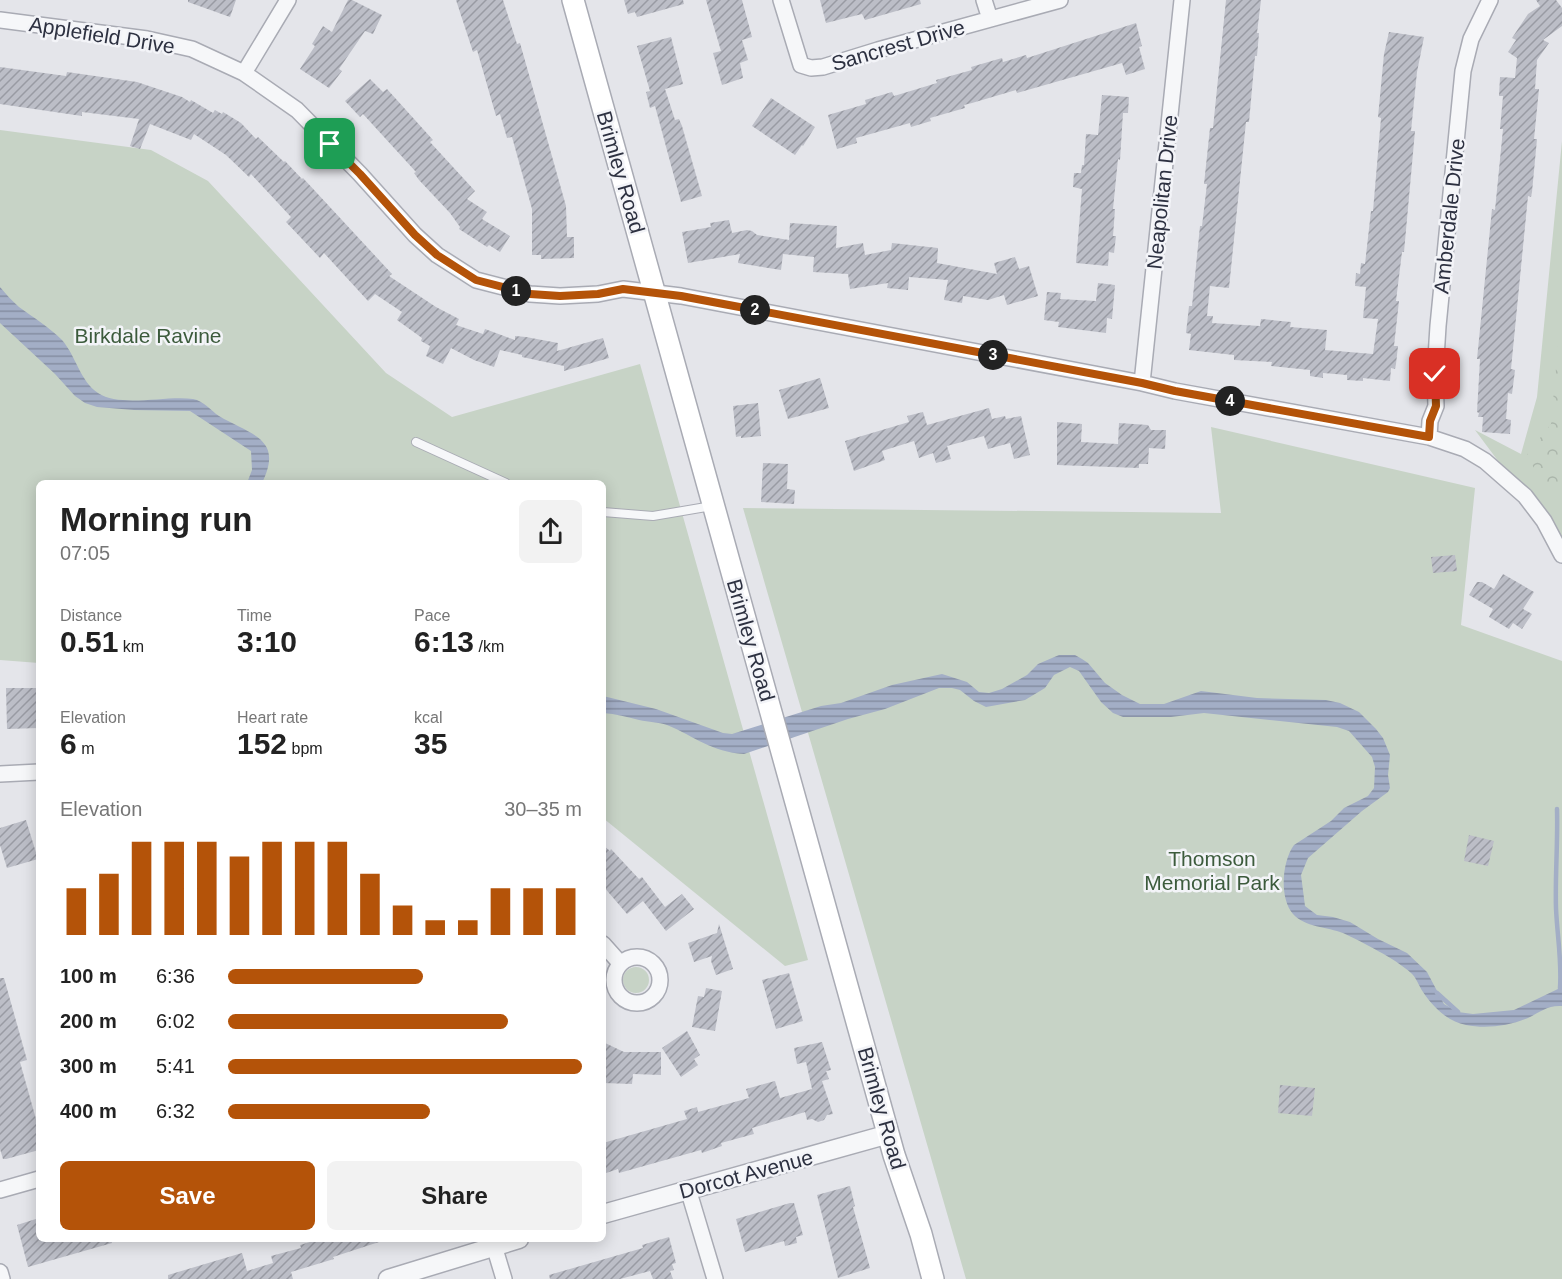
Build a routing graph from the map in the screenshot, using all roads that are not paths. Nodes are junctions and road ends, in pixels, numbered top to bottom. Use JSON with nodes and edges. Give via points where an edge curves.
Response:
{"nodes":[{"id":1,"x":288,"y":0,"type":"edge"},
{"id":2,"x":573,"y":0,"type":"edge"},
{"id":3,"x":781,"y":0,"type":"edge"},
{"id":4,"x":984,"y":0,"type":"edge"},
{"id":5,"x":1060,"y":0,"type":"edge"},
{"id":6,"x":1182,"y":0,"type":"edge"},
{"id":7,"x":1490,"y":0,"type":"edge"},
{"id":8,"x":990,"y":19,"type":"junction"},
{"id":9,"x":0,"y":20,"type":"edge"},
{"id":10,"x":244,"y":73,"type":"junction"},
{"id":11,"x":655,"y":293,"type":"junction"},
{"id":12,"x":1142,"y":383,"type":"junction"},
{"id":13,"x":1429,"y":437,"type":"junction"},
{"id":14,"x":416,"y":442,"type":"dead end"},
{"id":15,"x":499,"y":480,"type":"edge"},
{"id":16,"x":713,"y":506,"type":"junction"},
{"id":17,"x":606,"y":512,"type":"edge"},
{"id":18,"x":1562,"y":555,"type":"edge"},
{"id":19,"x":36,"y":772,"type":"edge"},
{"id":20,"x":0,"y":774,"type":"edge"},
{"id":21,"x":606,"y":947,"type":"edge"},
{"id":22,"x":620,"y":963,"type":"dead end"},
{"id":23,"x":889,"y":1134,"type":"junction"},
{"id":24,"x":36,"y":1180,"type":"edge"},
{"id":25,"x":688,"y":1189,"type":"junction"},
{"id":26,"x":0,"y":1190,"type":"edge"},
{"id":27,"x":606,"y":1213,"type":"edge"},
{"id":28,"x":493,"y":1242,"type":"edge"},
{"id":29,"x":0,"y":1272,"type":"edge"},
{"id":30,"x":2,"y":1279,"type":"edge"},
{"id":31,"x":388,"y":1279,"type":"edge"},
{"id":32,"x":504,"y":1279,"type":"edge"},
{"id":33,"x":715,"y":1279,"type":"edge"},
{"id":34,"x":933,"y":1279,"type":"edge"}],
"edges":[{"from":1,"to":10,"type":"street"},
{"from":2,"to":11,"type":"main road","name":"Brimley Road"},
{"from":3,"to":8,"type":"street","name":"Sancrest Drive","via":[[796,55],[801,65],[811,68]]},
{"from":4,"to":8,"type":"street"},
{"from":5,"to":8,"type":"street","name":"Sancrest Drive"},
{"from":6,"to":12,"type":"street","name":"Neapolitan Drive"},
{"from":7,"to":13,"type":"street","name":"Amberdale Drive","via":[[1471,39],[1463,71],[1438,326],[1436,406]]},
{"from":9,"to":10,"type":"street","name":"Applefield Drive","via":[[147,39],[192,50]]},
{"from":10,"to":11,"type":"street","name":"Applefield Drive","via":[[297,110],[415,235],[437,255],[476,280],[530,294],[598,294],[623,289]]},
{"from":11,"to":12,"type":"street","name":"Applefield Drive"},
{"from":11,"to":16,"type":"main road","name":"Brimley Road"},
{"from":12,"to":13,"type":"street","name":"Applefield Drive"},
{"from":13,"to":18,"type":"street","name":"Applefield Drive","via":[[1475,454],[1511,483],[1537,511]]},
{"from":14,"to":15,"type":"lane"},
{"from":16,"to":17,"type":"lane","via":[[654,516]]},
{"from":16,"to":23,"type":"main road","name":"Brimley Road"},
{"from":19,"to":20,"type":"street"},
{"from":21,"to":22,"type":"street"},
{"from":23,"to":25,"type":"street","name":"Dorcot Avenue"},
{"from":23,"to":34,"type":"main road","name":"Brimley Road"},
{"from":24,"to":26,"type":"street"},
{"from":25,"to":27,"type":"street","name":"Dorcot Avenue"},
{"from":25,"to":33,"type":"street"},
{"from":28,"to":31,"type":"street"},
{"from":28,"to":32,"type":"street"},
{"from":29,"to":30,"type":"street"}]}
